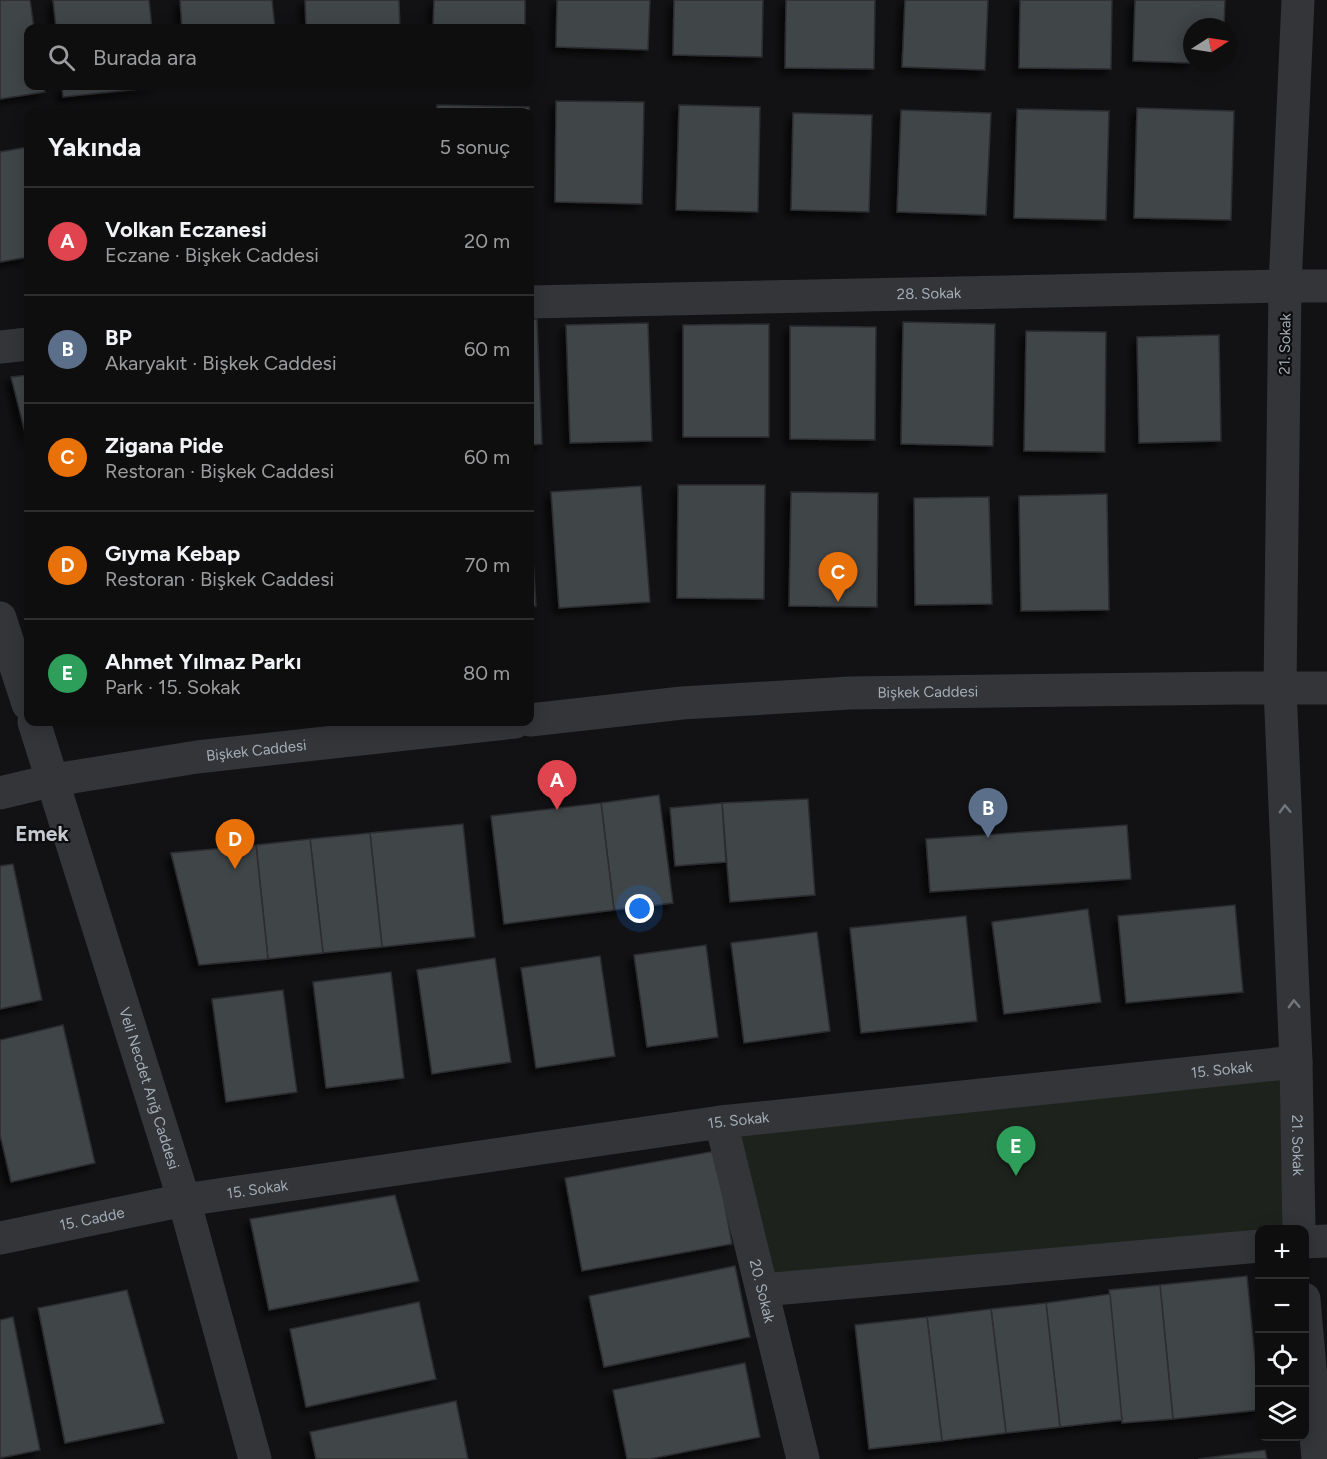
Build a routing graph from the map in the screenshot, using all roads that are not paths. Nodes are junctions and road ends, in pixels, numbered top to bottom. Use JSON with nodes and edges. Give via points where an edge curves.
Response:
{"nodes":[{"id":1,"x":1298,"y":0,"type":"edge"},
{"id":2,"x":1285,"y":286,"type":"junction"},
{"id":3,"x":1327,"y":286,"type":"edge"},
{"id":4,"x":534,"y":302,"type":"edge"},
{"id":5,"x":24,"y":344,"type":"edge"},
{"id":6,"x":0,"y":347,"type":"edge"},
{"id":7,"x":0,"y":618,"type":"edge"},
{"id":8,"x":1280,"y":688,"type":"junction"},
{"id":9,"x":1327,"y":688,"type":"edge"},
{"id":10,"x":24,"y":692,"type":"edge"},
{"id":11,"x":534,"y":720,"type":"edge"},
{"id":12,"x":35,"y":726,"type":"edge"},
{"id":13,"x":478,"y":726,"type":"edge"},
{"id":14,"x":54,"y":780,"type":"junction"},
{"id":15,"x":0,"y":792,"type":"edge"},
{"id":16,"x":1296,"y":1062,"type":"junction"},
{"id":17,"x":721,"y":1122,"type":"junction"},
{"id":18,"x":184,"y":1200,"type":"junction"},
{"id":19,"x":1299,"y":1225,"type":"edge"},
{"id":20,"x":0,"y":1238,"type":"edge"},
{"id":21,"x":1327,"y":1241,"type":"edge"},
{"id":22,"x":1309,"y":1242,"type":"edge"},
{"id":23,"x":1255,"y":1246,"type":"edge"},
{"id":24,"x":762,"y":1290,"type":"junction"},
{"id":25,"x":1308,"y":1333,"type":"edge"},
{"id":26,"x":255,"y":1459,"type":"edge"},
{"id":27,"x":803,"y":1459,"type":"edge"},
{"id":28,"x":1318,"y":1459,"type":"edge"}],
"edges":[{"from":1,"to":2,"type":"street","name":"21. Sokak"},
{"from":2,"to":3,"type":"street","name":"28. Sokak"},
{"from":2,"to":4,"type":"street","name":"28. Sokak"},
{"from":2,"to":8,"type":"street","name":"21. Sokak"},
{"from":5,"to":6,"type":"street"},
{"from":7,"to":10,"type":"street"},
{"from":8,"to":9,"type":"street","name":"Bişkek Caddesi"},
{"from":8,"to":11,"type":"street","name":"Bişkek Caddesi","via":[[850,693],[682,703]]},
{"from":16,"to":8,"type":"street","name":"21. Sokak","one_way":true},
{"from":12,"to":14,"type":"street","name":"Veli Necdet Arığ Caddesi"},
{"from":13,"to":14,"type":"street","name":"Bişkek Caddesi","via":[[197,757]]},
{"from":14,"to":15,"type":"street","name":"Bişkek Caddesi"},
{"from":14,"to":18,"type":"street","name":"Veli Necdet Arığ Caddesi"},
{"from":16,"to":17,"type":"street","name":"15. Sokak"},
{"from":16,"to":19,"type":"street","name":"21. Sokak"},
{"from":17,"to":18,"type":"street","name":"15. Sokak"},
{"from":17,"to":24,"type":"street","name":"20. Sokak"},
{"from":18,"to":20,"type":"street","name":"15. Cadde"},
{"from":18,"to":26,"type":"street","name":"Veli Necdet Arığ Caddesi"},
{"from":21,"to":22,"type":"street"},
{"from":23,"to":24,"type":"street"},
{"from":24,"to":27,"type":"street","name":"20. Sokak"},
{"from":25,"to":28,"type":"street"}]}
